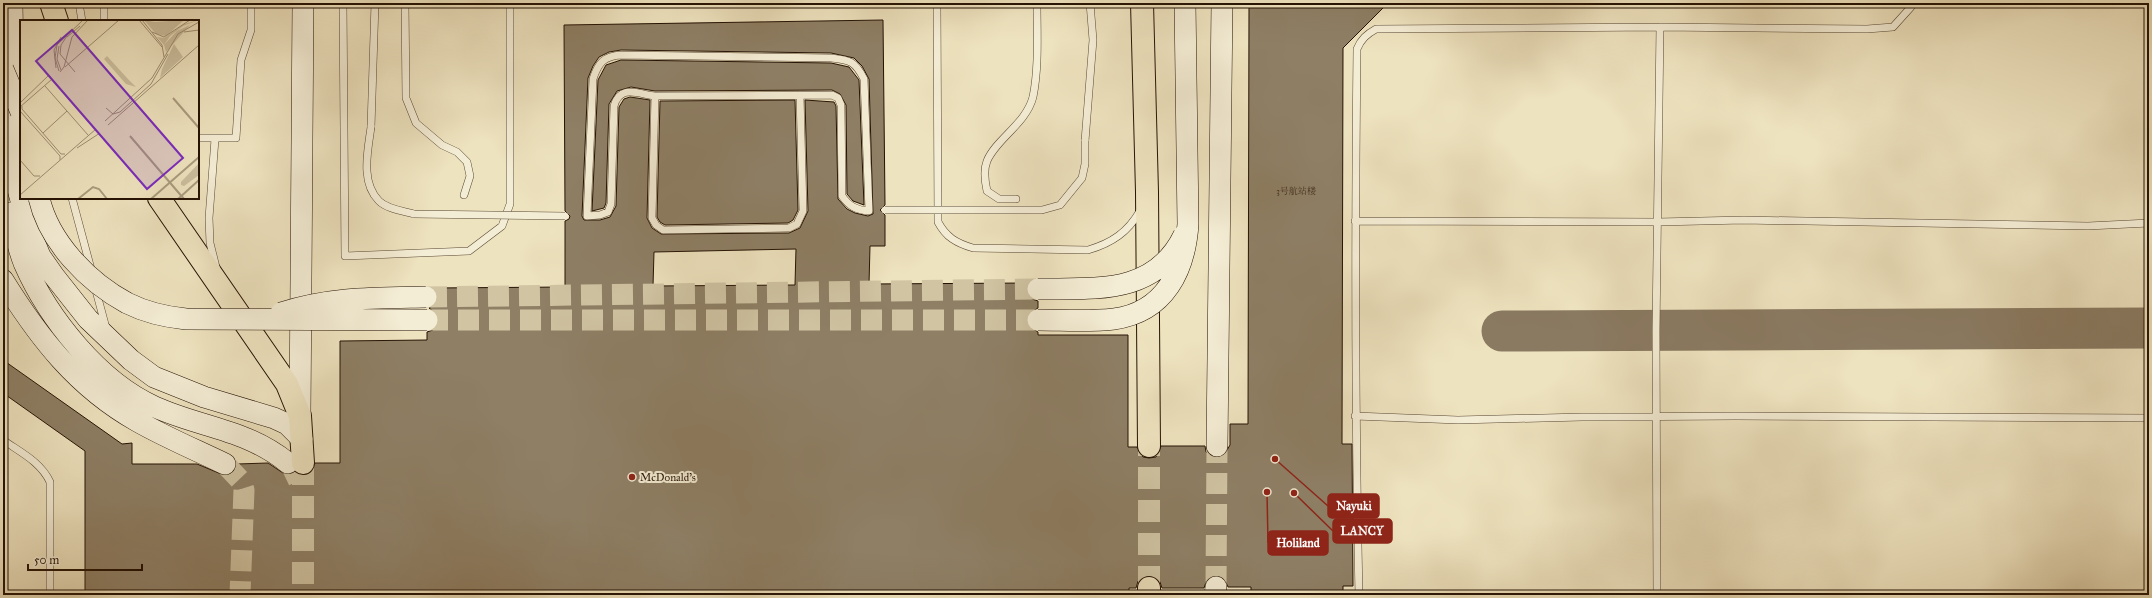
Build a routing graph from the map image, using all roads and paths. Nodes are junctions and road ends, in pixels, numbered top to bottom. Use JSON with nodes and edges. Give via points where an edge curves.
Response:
{"nodes":[{"id":1,"x":12,"y":3,"type":"edge"},
{"id":2,"x":26,"y":3,"type":"edge"},
{"id":3,"x":51,"y":3,"type":"edge"},
{"id":4,"x":79,"y":3,"type":"edge"},
{"id":5,"x":104,"y":3,"type":"edge"},
{"id":6,"x":251,"y":3,"type":"edge"},
{"id":7,"x":303,"y":3,"type":"edge"},
{"id":8,"x":343,"y":3,"type":"edge"},
{"id":9,"x":375,"y":3,"type":"edge"},
{"id":10,"x":405,"y":3,"type":"edge"},
{"id":11,"x":510,"y":3,"type":"edge"},
{"id":12,"x":937,"y":3,"type":"edge"},
{"id":13,"x":1037,"y":3,"type":"edge"},
{"id":14,"x":1090,"y":3,"type":"edge"},
{"id":15,"x":1142,"y":3,"type":"edge"},
{"id":16,"x":1185,"y":3,"type":"edge"},
{"id":17,"x":1222,"y":3,"type":"edge"},
{"id":18,"x":1911,"y":3,"type":"edge"},
{"id":19,"x":27,"y":20,"type":"edge"},
{"id":20,"x":56,"y":20,"type":"edge"},
{"id":21,"x":82,"y":20,"type":"edge"},
{"id":22,"x":104,"y":20,"type":"edge"},
{"id":23,"x":1660,"y":27,"type":"junction"},
{"id":24,"x":3,"y":69,"type":"edge"},
{"id":25,"x":800,"y":95,"type":"junction"},
{"id":26,"x":655,"y":96,"type":"junction"},
{"id":27,"x":20,"y":110,"type":"edge"},
{"id":28,"x":199,"y":138,"type":"edge"},
{"id":29,"x":215,"y":139,"type":"junction"},
{"id":30,"x":3,"y":174,"type":"edge"},
{"id":31,"x":1147,"y":192,"type":"junction"},
{"id":32,"x":464,"y":195,"type":"dead end"},
{"id":33,"x":20,"y":197,"type":"edge"},
{"id":34,"x":21,"y":199,"type":"edge"},
{"id":35,"x":39,"y":199,"type":"edge"},
{"id":36,"x":72,"y":199,"type":"edge"},
{"id":37,"x":160,"y":199,"type":"edge"},
{"id":38,"x":1016,"y":199,"type":"dead end"},
{"id":39,"x":885,"y":210,"type":"dead end"},
{"id":40,"x":565,"y":216,"type":"dead end"},
{"id":41,"x":1355,"y":221,"type":"junction"},
{"id":42,"x":1658,"y":222,"type":"junction"},
{"id":43,"x":2149,"y":223,"type":"edge"},
{"id":44,"x":1188,"y":224,"type":"junction"},
{"id":45,"x":3,"y":280,"type":"edge"},
{"id":46,"x":221,"y":285,"type":"junction"},
{"id":47,"x":1038,"y":289,"type":"tunnel mouth"},
{"id":48,"x":426,"y":297,"type":"tunnel mouth"},
{"id":49,"x":261,"y":319,"type":"junction"},
{"id":50,"x":427,"y":320,"type":"tunnel mouth"},
{"id":51,"x":1038,"y":320,"type":"tunnel mouth"},
{"id":52,"x":109,"y":339,"type":"junction"},
{"id":53,"x":300,"y":416,"type":"junction"},
{"id":54,"x":1355,"y":416,"type":"junction"},
{"id":55,"x":1656,"y":417,"type":"junction"},
{"id":56,"x":2149,"y":418,"type":"edge"},
{"id":57,"x":302,"y":439,"type":"junction"},
{"id":58,"x":3,"y":440,"type":"edge"},
{"id":59,"x":1150,"y":446,"type":"tunnel mouth"},
{"id":60,"x":1218,"y":446,"type":"tunnel mouth"},
{"id":61,"x":295,"y":463,"type":"joint"},
{"id":62,"x":225,"y":464,"type":"tunnel mouth"},
{"id":63,"x":50,"y":595,"type":"edge"},
{"id":64,"x":1359,"y":595,"type":"edge"},
{"id":65,"x":1657,"y":595,"type":"edge"}],
"edges":[{"from":1,"to":33,"type":"street","via":[[15,179]]},
{"from":2,"to":19,"type":"street"},
{"from":3,"to":20,"type":"highway"},
{"from":4,"to":21,"type":"lane"},
{"from":5,"to":22,"type":"lane"},
{"from":6,"to":29,"type":"lane","via":[[251,30],[241,60],[236,138]]},
{"from":7,"to":53,"type":"street"},
{"from":8,"to":11,"type":"lane","via":[[345,256],[470,251],[502,226],[510,204]]},
{"from":9,"to":40,"type":"lane","bridge":true,"via":[[371,127],[367,167],[370,187],[380,201],[395,209],[414,214]]},
{"from":10,"to":32,"type":"lane","via":[[406,98],[416,122],[442,145],[457,152],[467,162],[470,176]]},
{"from":12,"to":31,"type":"lane","via":[[938,222],[945,234],[959,244],[973,248],[1088,250],[1106,245],[1123,234],[1133,223]]},
{"from":13,"to":38,"type":"lane","via":[[1037,59],[1032,98],[1022,119],[987,161],[984,176],[987,191],[999,199]]},
{"from":14,"to":39,"type":"lane","bridge":true,"via":[[1093,40],[1085,164],[1082,178],[1060,205],[1042,210]]},
{"from":15,"to":31,"type":"highway"},
{"from":16,"to":44,"type":"street","bridge":true},
{"from":17,"to":60,"type":"street"},
{"from":18,"to":23,"type":"lane","via":[[1911,7],[1893,26],[1867,29]]},
{"from":23,"to":41,"type":"lane","via":[[1376,29],[1367,34],[1357,49]]},
{"from":23,"to":42,"type":"lane"},
{"from":24,"to":27,"type":"street","bridge":true},
{"from":25,"to":26,"type":"lane"},
{"from":25,"to":26,"type":"lane","via":[[803,211],[797,224],[789,228],[663,230],[656,226],[652,218]]},
{"from":25,"to":26,"type":"lane","via":[[832,95],[838,98],[842,105],[842,196],[848,205],[855,209],[869,211],[864,79],[858,67],[849,60],[621,55],[609,56],[602,61],[593,79],[587,216],[608,212],[611,204],[616,97],[627,92]]},
{"from":28,"to":29,"type":"lane"},
{"from":29,"to":46,"type":"lane","via":[[209,218],[210,243]]},
{"from":30,"to":61,"type":"street","via":[[9,209],[24,262],[39,293],[74,341],[106,374],[154,407],[250,439]]},
{"from":31,"to":59,"type":"highway"},
{"from":34,"to":52,"type":"street","via":[[40,256],[88,319]]},
{"from":35,"to":49,"type":"street","bridge":true,"via":[[51,229],[69,255],[95,280],[128,303],[166,316],[186,319]]},
{"from":36,"to":52,"type":"lane"},
{"from":37,"to":46,"type":"highway"},
{"from":41,"to":42,"type":"lane"},
{"from":41,"to":54,"type":"lane"},
{"from":42,"to":43,"type":"lane","via":[[1744,220],[2088,226]]},
{"from":42,"to":55,"type":"lane"},
{"from":44,"to":47,"type":"street","bridge":true,"via":[[1177,248],[1166,260],[1155,270],[1125,286]]},
{"from":44,"to":51,"type":"street","bridge":true,"via":[[1182,263],[1174,280],[1164,293],[1148,306],[1115,319]]},
{"from":45,"to":62,"type":"street","via":[[40,337],[60,361],[81,380],[137,421]]},
{"from":46,"to":53,"type":"highway","via":[[287,384]]},
{"from":48,"to":49,"type":"street","bridge":true,"via":[[333,300],[310,304]]},
{"from":49,"to":50,"type":"street","bridge":true},
{"from":52,"to":57,"type":"street","via":[[154,377],[204,397],[274,418],[287,424]]},
{"from":53,"to":57,"type":"highway"},
{"from":54,"to":55,"type":"lane","via":[[1458,420]]},
{"from":54,"to":64,"type":"lane"},
{"from":55,"to":56,"type":"lane"},
{"from":55,"to":65,"type":"lane"},
{"from":57,"to":61,"type":"highway"},
{"from":58,"to":63,"type":"lane","via":[[37,463],[50,482]]}]}
